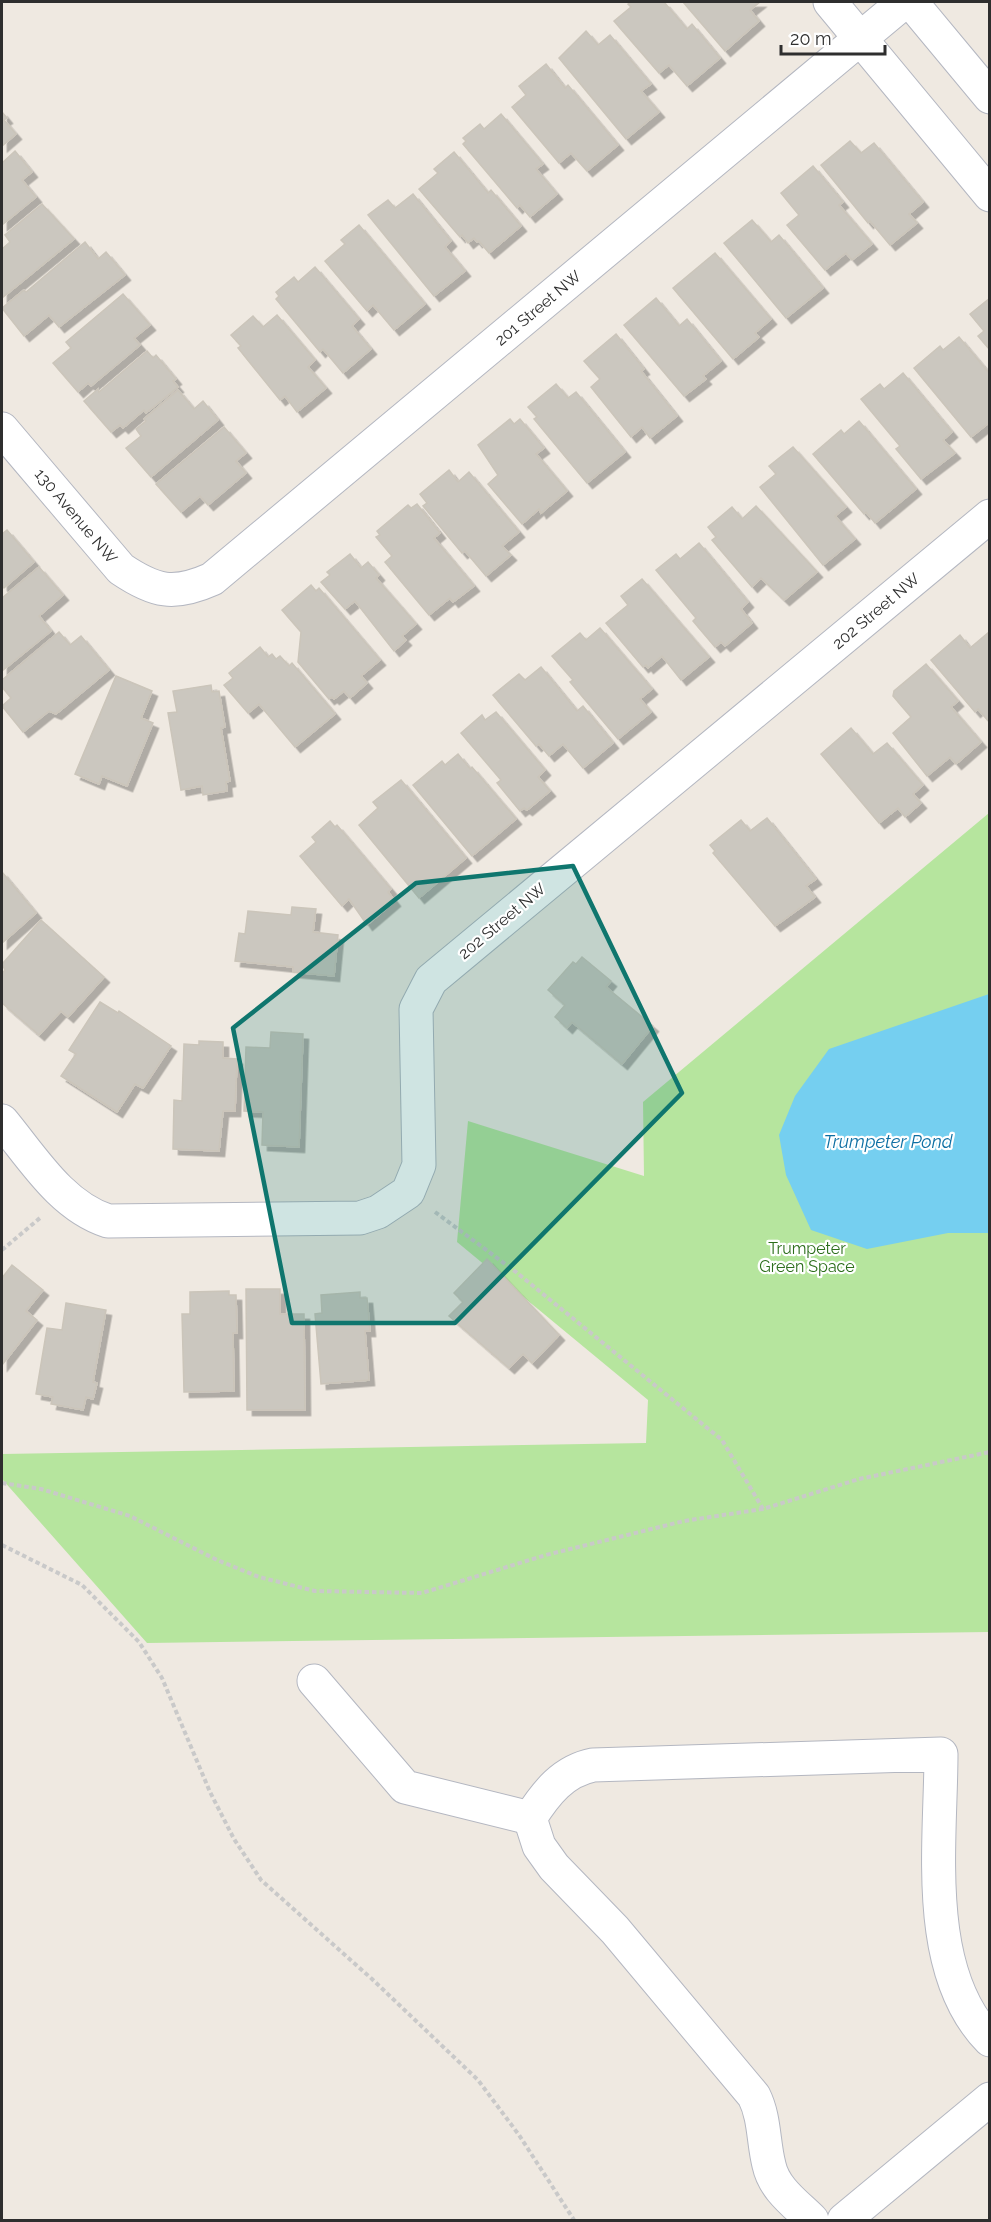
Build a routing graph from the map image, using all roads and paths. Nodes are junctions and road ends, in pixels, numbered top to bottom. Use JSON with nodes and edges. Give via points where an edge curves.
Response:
{"nodes":[{"id":1,"x":830,"y":2,"type":"edge"},
{"id":2,"x":904,"y":2,"type":"edge"},
{"id":3,"x":911,"y":2,"type":"edge"},
{"id":4,"x":861,"y":38,"type":"junction"},
{"id":5,"x":990,"y":97,"type":"edge"},
{"id":6,"x":990,"y":195,"type":"edge"},
{"id":7,"x":2,"y":429,"type":"edge"},
{"id":8,"x":990,"y":516,"type":"edge"},
{"id":9,"x":161,"y":590,"type":"joint"},
{"id":10,"x":2,"y":1121,"type":"edge"},
{"id":11,"x":408,"y":1192,"type":"junction"},
{"id":12,"x":66,"y":1197,"type":"junction"},
{"id":13,"x":2,"y":1250,"type":"edge"},
{"id":14,"x":990,"y":1452,"type":"edge"},
{"id":15,"x":2,"y":1483,"type":"edge"},
{"id":16,"x":763,"y":1509,"type":"junction"},
{"id":17,"x":2,"y":1545,"type":"edge"},
{"id":18,"x":314,"y":1681,"type":"dead end"},
{"id":19,"x":530,"y":1818,"type":"junction"},
{"id":20,"x":990,"y":2040,"type":"edge"},
{"id":21,"x":990,"y":2099,"type":"edge"},
{"id":22,"x":574,"y":2220,"type":"edge"},
{"id":23,"x":812,"y":2220,"type":"edge"},
{"id":24,"x":844,"y":2220,"type":"edge"}],
"edges":[{"from":1,"to":4,"type":"street"},
{"from":2,"to":4,"type":"street","name":"201 Street NW"},
{"from":3,"to":5,"type":"street"},
{"from":4,"to":6,"type":"street"},
{"from":4,"to":9,"type":"street","name":"201 Street NW","via":[[212,579],[193,588]]},
{"from":7,"to":9,"type":"street","name":"130 Avenue NW","via":[[121,569]]},
{"from":8,"to":11,"type":"street","name":"202 Street NW","via":[[431,980],[416,1009],[421,1147],[419,1165]]},
{"from":10,"to":12,"type":"street"},
{"from":11,"to":12,"type":"street","via":[[378,1212],[360,1218],[125,1222],[93,1216]]},
{"from":11,"to":16,"type":"path","via":[[516,1272],[722,1440]]},
{"from":12,"to":13,"type":"path"},
{"from":14,"to":16,"type":"path","via":[[860,1479]]},
{"from":15,"to":16,"type":"path","via":[[41,1489],[130,1516],[217,1560],[259,1577],[315,1591],[422,1593],[546,1555],[684,1521]]},
{"from":17,"to":22,"type":"path","via":[[81,1585],[139,1642],[162,1678],[234,1839],[261,1880],[478,2080]]},
{"from":18,"to":19,"type":"street","via":[[405,1787]]},
{"from":19,"to":20,"type":"street","via":[[557,1784],[575,1769],[593,1765],[942,1754],[941,1930],[947,1963],[962,1997]]},
{"from":19,"to":23,"type":"street","via":[[539,1846],[554,1867],[615,1930],[754,2096],[762,2111],[769,2168],[779,2188]]},
{"from":21,"to":24,"type":"street"}]}
